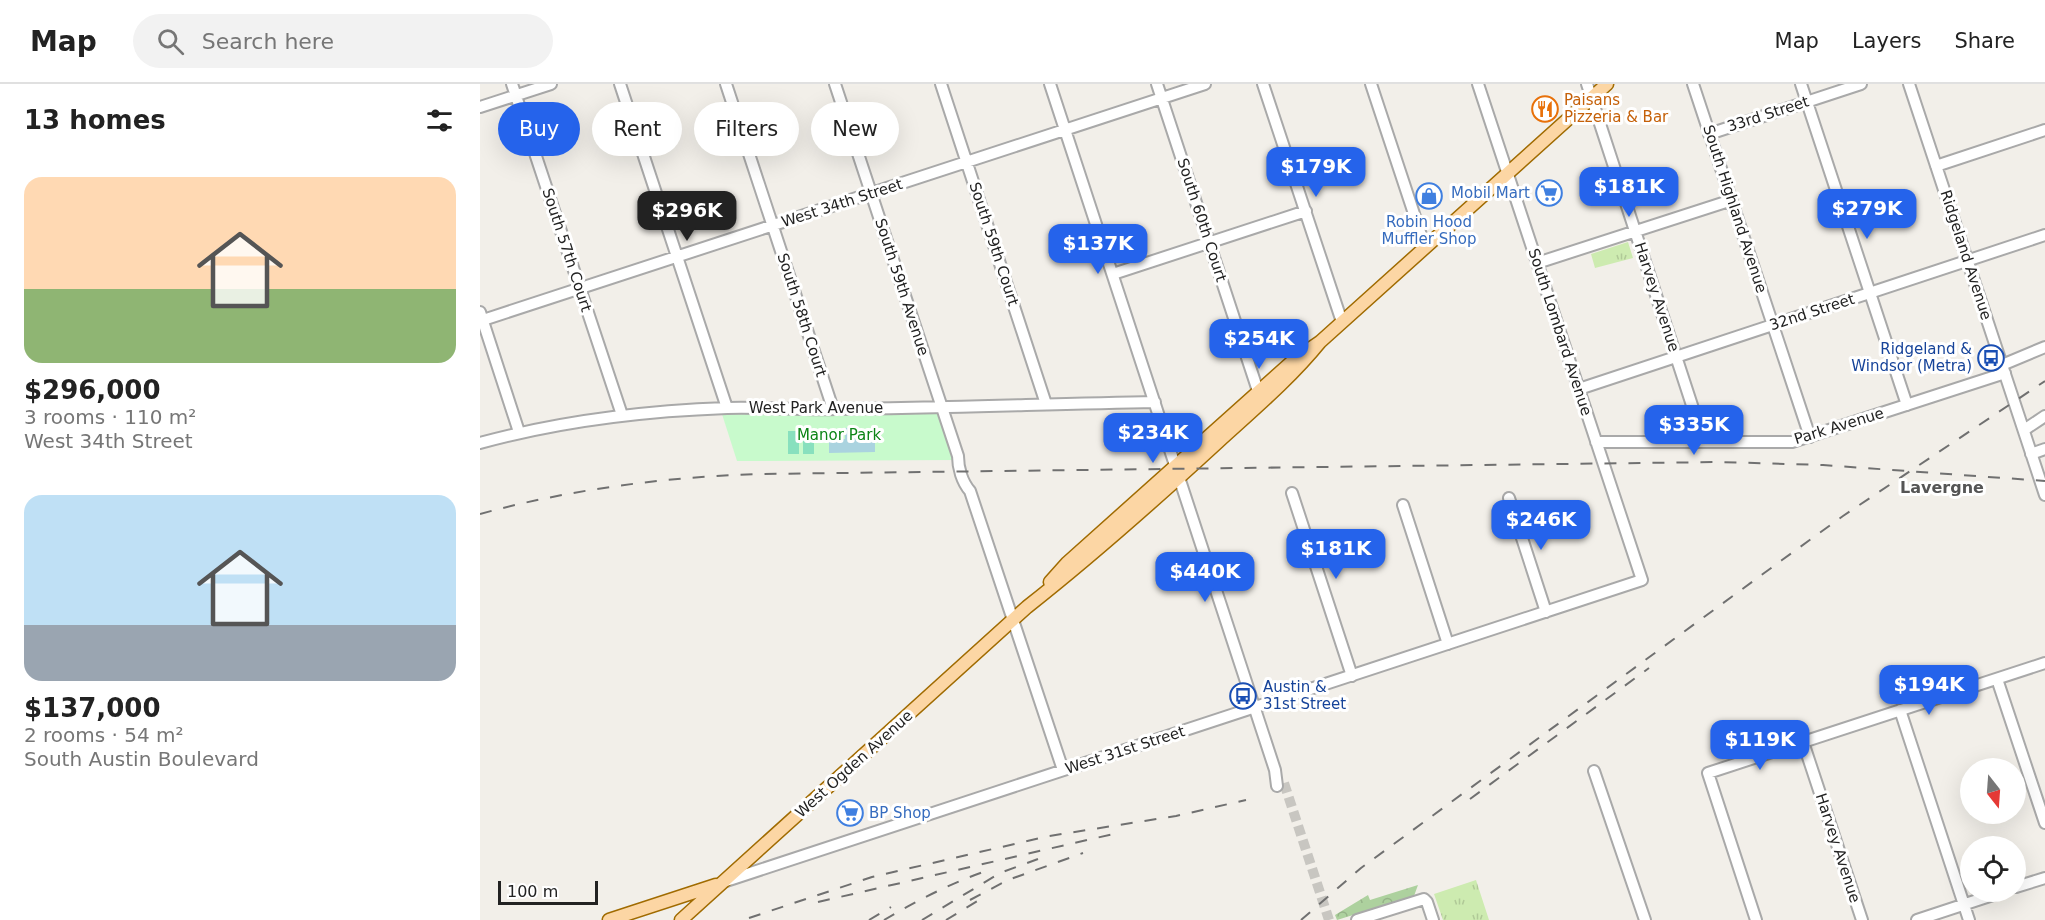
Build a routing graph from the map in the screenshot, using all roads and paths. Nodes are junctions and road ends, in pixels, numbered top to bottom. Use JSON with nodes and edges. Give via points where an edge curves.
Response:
{"nodes":[{"id":1,"x":512,"y":84,"type":"edge"},
{"id":2,"x":551,"y":84,"type":"edge"},
{"id":3,"x":620,"y":84,"type":"edge"},
{"id":4,"x":726,"y":84,"type":"edge"},
{"id":5,"x":835,"y":84,"type":"edge"},
{"id":6,"x":941,"y":84,"type":"edge"},
{"id":7,"x":1050,"y":84,"type":"edge"},
{"id":8,"x":1157,"y":84,"type":"edge"},
{"id":9,"x":1205,"y":84,"type":"edge"},
{"id":10,"x":1263,"y":84,"type":"edge"},
{"id":11,"x":1371,"y":84,"type":"edge"},
{"id":12,"x":1478,"y":84,"type":"edge"},
{"id":13,"x":1587,"y":84,"type":"edge"},
{"id":14,"x":1607,"y":84,"type":"edge"},
{"id":15,"x":1693,"y":84,"type":"edge"},
{"id":16,"x":1801,"y":84,"type":"edge"},
{"id":17,"x":1861,"y":84,"type":"edge"},
{"id":18,"x":1909,"y":84,"type":"edge"},
{"id":19,"x":516,"y":95,"type":"junction"},
{"id":20,"x":1162,"y":98,"type":"junction"},
{"id":21,"x":1592,"y":99,"type":"junction"},
{"id":22,"x":1807,"y":102,"type":"junction"},
{"id":23,"x":480,"y":107,"type":"edge"},
{"id":24,"x":1065,"y":130,"type":"junction"},
{"id":25,"x":2045,"y":130,"type":"edge"},
{"id":26,"x":1710,"y":134,"type":"junction"},
{"id":27,"x":967,"y":162,"type":"junction"},
{"id":28,"x":1936,"y":166,"type":"junction"},
{"id":29,"x":1508,"y":173,"type":"junction"},
{"id":30,"x":871,"y":193,"type":"junction"},
{"id":31,"x":1731,"y":200,"type":"junction"},
{"id":32,"x":1306,"y":211,"type":"junction"},
{"id":33,"x":772,"y":225,"type":"junction"},
{"id":34,"x":1635,"y":231,"type":"junction"},
{"id":35,"x":2045,"y":235,"type":"edge"},
{"id":36,"x":1209,"y":242,"type":"junction"},
{"id":37,"x":1425,"y":247,"type":"junction"},
{"id":38,"x":677,"y":257,"type":"junction"},
{"id":39,"x":1968,"y":261,"type":"junction"},
{"id":40,"x":1537,"y":263,"type":"junction"},
{"id":41,"x":1113,"y":274,"type":"junction"},
{"id":42,"x":580,"y":289,"type":"junction"},
{"id":43,"x":1870,"y":293,"type":"junction"},
{"id":44,"x":481,"y":318,"type":"edge"},
{"id":45,"x":1342,"y":322,"type":"junction"},
{"id":46,"x":1773,"y":325,"type":"junction"},
{"id":47,"x":1320,"y":342,"type":"junction"},
{"id":48,"x":2045,"y":347,"type":"edge"},
{"id":49,"x":1676,"y":357,"type":"junction"},
{"id":50,"x":2004,"y":369,"type":"junction"},
{"id":51,"x":1579,"y":389,"type":"junction"},
{"id":52,"x":1258,"y":391,"type":"junction"},
{"id":53,"x":1155,"y":402,"type":"junction"},
{"id":54,"x":1046,"y":404,"type":"junction"},
{"id":55,"x":1907,"y":405,"type":"junction"},
{"id":56,"x":942,"y":406,"type":"junction"},
{"id":57,"x":727,"y":408,"type":"junction"},
{"id":58,"x":833,"y":409,"type":"junction"},
{"id":59,"x":622,"y":415,"type":"junction"},
{"id":60,"x":2045,"y":416,"type":"edge"},
{"id":61,"x":2024,"y":430,"type":"junction"},
{"id":62,"x":519,"y":432,"type":"junction"},
{"id":63,"x":1810,"y":437,"type":"junction"},
{"id":64,"x":1596,"y":442,"type":"junction"},
{"id":65,"x":1704,"y":442,"type":"junction"},
{"id":66,"x":480,"y":443,"type":"edge"},
{"id":67,"x":2045,"y":449,"type":"edge"},
{"id":68,"x":2031,"y":454,"type":"junction"},
{"id":69,"x":1175,"y":465,"type":"junction"},
{"id":70,"x":1179,"y":478,"type":"junction"},
{"id":71,"x":1292,"y":493,"type":"dead end"},
{"id":72,"x":2045,"y":495,"type":"edge"},
{"id":73,"x":1509,"y":498,"type":"dead end"},
{"id":74,"x":1403,"y":505,"type":"dead end"},
{"id":75,"x":1642,"y":580,"type":"joint"},
{"id":76,"x":1027,"y":607,"type":"junction"},
{"id":77,"x":1546,"y":612,"type":"junction"},
{"id":78,"x":1012,"y":620,"type":"junction"},
{"id":79,"x":1448,"y":644,"type":"junction"},
{"id":80,"x":2045,"y":663,"type":"edge"},
{"id":81,"x":1352,"y":676,"type":"junction"},
{"id":82,"x":1998,"y":678,"type":"junction"},
{"id":83,"x":1255,"y":708,"type":"junction"},
{"id":84,"x":1900,"y":710,"type":"junction"},
{"id":85,"x":1803,"y":742,"type":"junction"},
{"id":86,"x":1063,"y":770,"type":"junction"},
{"id":87,"x":1594,"y":771,"type":"dead end"},
{"id":88,"x":1280,"y":785,"type":"tunnel mouth"},
{"id":89,"x":2045,"y":823,"type":"edge"},
{"id":90,"x":2045,"y":878,"type":"edge"},
{"id":91,"x":722,"y":882,"type":"junction"},
{"id":92,"x":2026,"y":884,"type":"edge"},
{"id":93,"x":1970,"y":902,"type":"edge"},
{"id":94,"x":1964,"y":904,"type":"junction"},
{"id":95,"x":609,"y":920,"type":"edge"},
{"id":96,"x":681,"y":920,"type":"edge"},
{"id":97,"x":1357,"y":920,"type":"edge"},
{"id":98,"x":1432,"y":920,"type":"edge"},
{"id":99,"x":1645,"y":920,"type":"edge"},
{"id":100,"x":1756,"y":920,"type":"edge"},
{"id":101,"x":1862,"y":920,"type":"edge"},
{"id":102,"x":1917,"y":920,"type":"edge"},
{"id":103,"x":1969,"y":920,"type":"edge"}],
"edges":[{"from":1,"to":19,"type":"street","name":"South 57th Court"},
{"from":2,"to":19,"type":"street"},
{"from":3,"to":38,"type":"street"},
{"from":4,"to":33,"type":"street","name":"South 58th Court"},
{"from":5,"to":30,"type":"street","name":"South 59th Avenue"},
{"from":6,"to":27,"type":"street","name":"South 59th Court"},
{"from":7,"to":24,"type":"street"},
{"from":8,"to":20,"type":"street","name":"South 60th Court"},
{"from":9,"to":20,"type":"street","name":"West 34th Street"},
{"from":10,"to":32,"type":"street"},
{"from":11,"to":37,"type":"street"},
{"from":12,"to":29,"type":"street","name":"South Lombard Avenue"},
{"from":13,"to":21,"type":"street","name":"Harvey Avenue"},
{"from":14,"to":21,"type":"main road","name":"West Ogden Avenue"},
{"from":15,"to":26,"type":"street","name":"South Highland Avenue"},
{"from":16,"to":22,"type":"street"},
{"from":17,"to":22,"type":"street","name":"33rd Street"},
{"from":18,"to":28,"type":"street","name":"Ridgeland Avenue"},
{"from":19,"to":23,"type":"street"},
{"from":19,"to":42,"type":"street","name":"South 57th Court"},
{"from":20,"to":24,"type":"street","name":"West 34th Street"},
{"from":20,"to":36,"type":"street","name":"South 60th Court"},
{"from":21,"to":29,"type":"main road","name":"West Ogden Avenue"},
{"from":21,"to":34,"type":"street","name":"Harvey Avenue"},
{"from":22,"to":26,"type":"street","name":"33rd Street"},
{"from":22,"to":43,"type":"street"},
{"from":24,"to":27,"type":"street","name":"West 34th Street"},
{"from":24,"to":41,"type":"street"},
{"from":25,"to":28,"type":"street"},
{"from":26,"to":31,"type":"street","name":"South Highland Avenue"},
{"from":27,"to":30,"type":"street","name":"West 34th Street"},
{"from":27,"to":54,"type":"street","name":"South 59th Court"},
{"from":28,"to":39,"type":"street","name":"Ridgeland Avenue"},
{"from":29,"to":37,"type":"main road","name":"West Ogden Avenue"},
{"from":29,"to":40,"type":"street","name":"South Lombard Avenue"},
{"from":30,"to":33,"type":"street","name":"West 34th Street"},
{"from":30,"to":56,"type":"street","name":"South 59th Avenue"},
{"from":31,"to":34,"type":"street"},
{"from":31,"to":46,"type":"street","name":"South Highland Avenue"},
{"from":32,"to":36,"type":"street"},
{"from":32,"to":45,"type":"street"},
{"from":33,"to":38,"type":"street","name":"West 34th Street"},
{"from":33,"to":58,"type":"street","name":"South 58th Court"},
{"from":34,"to":40,"type":"street"},
{"from":34,"to":49,"type":"street","name":"Harvey Avenue"},
{"from":35,"to":39,"type":"street","name":"32nd Street"},
{"from":36,"to":41,"type":"street"},
{"from":36,"to":52,"type":"street","name":"South 60th Court"},
{"from":37,"to":45,"type":"main road","name":"West Ogden Avenue"},
{"from":38,"to":42,"type":"street","name":"West 34th Street"},
{"from":38,"to":57,"type":"street"},
{"from":39,"to":43,"type":"street","name":"32nd Street"},
{"from":39,"to":50,"type":"street","name":"Ridgeland Avenue"},
{"from":40,"to":51,"type":"street","name":"South Lombard Avenue"},
{"from":41,"to":53,"type":"street"},
{"from":42,"to":44,"type":"street","name":"West 34th Street"},
{"from":42,"to":59,"type":"street","name":"South 57th Court"},
{"from":43,"to":46,"type":"street","name":"32nd Street"},
{"from":43,"to":55,"type":"street"},
{"from":44,"to":62,"type":"street"},
{"from":45,"to":47,"type":"main road","name":"West Ogden Avenue"},
{"from":46,"to":49,"type":"street","name":"32nd Street"},
{"from":46,"to":63,"type":"street","name":"South Highland Avenue"},
{"from":47,"to":52,"type":"main road","name":"West Ogden Avenue"},
{"from":47,"to":70,"type":"main road","name":"West Ogden Avenue","via":[[1301,365]]},
{"from":48,"to":50,"type":"street","name":"Park Avenue"},
{"from":49,"to":51,"type":"street","name":"32nd Street"},
{"from":49,"to":65,"type":"street","name":"Harvey Avenue"},
{"from":50,"to":55,"type":"street","name":"Park Avenue"},
{"from":50,"to":61,"type":"street","name":"Ridgeland Avenue"},
{"from":51,"to":64,"type":"street","name":"South Lombard Avenue"},
{"from":52,"to":69,"type":"main road","name":"West Ogden Avenue"},
{"from":53,"to":54,"type":"street","name":"West Park Avenue"},
{"from":53,"to":69,"type":"street"},
{"from":54,"to":56,"type":"street","name":"West Park Avenue"},
{"from":55,"to":63,"type":"street","name":"Park Avenue"},
{"from":56,"to":58,"type":"street","name":"West Park Avenue"},
{"from":56,"to":78,"type":"street","name":"South 59th Avenue","via":[[958,456],[964,463]]},
{"from":57,"to":58,"type":"street","name":"West Park Avenue"},
{"from":57,"to":59,"type":"street","name":"West Park Avenue"},
{"from":59,"to":62,"type":"street","name":"West Park Avenue"},
{"from":60,"to":61,"type":"street"},
{"from":61,"to":68,"type":"street","name":"Ridgeland Avenue"},
{"from":62,"to":66,"type":"street","name":"West Park Avenue"},
{"from":63,"to":65,"type":"street","name":"Park Avenue","via":[[1792,442]]},
{"from":64,"to":65,"type":"street","name":"Park Avenue"},
{"from":64,"to":75,"type":"street","name":"South Lombard Avenue"},
{"from":67,"to":68,"type":"street"},
{"from":68,"to":72,"type":"street","name":"Ridgeland Avenue"},
{"from":69,"to":70,"type":"street"},
{"from":69,"to":76,"type":"main road","name":"West Ogden Avenue","via":[[1067,563]]},
{"from":70,"to":76,"type":"main road","name":"West Ogden Avenue"},
{"from":70,"to":83,"type":"street"},
{"from":71,"to":81,"type":"street"},
{"from":73,"to":77,"type":"street"},
{"from":74,"to":79,"type":"street"},
{"from":75,"to":77,"type":"street","name":"West 31st Street"},
{"from":76,"to":78,"type":"main road","name":"West Ogden Avenue"},
{"from":77,"to":79,"type":"street","name":"West 31st Street"},
{"from":78,"to":86,"type":"street","name":"South 59th Avenue"},
{"from":78,"to":91,"type":"main road","name":"West Ogden Avenue"},
{"from":79,"to":81,"type":"street","name":"West 31st Street"},
{"from":80,"to":82,"type":"street"},
{"from":81,"to":83,"type":"street","name":"West 31st Street"},
{"from":82,"to":84,"type":"street"},
{"from":82,"to":89,"type":"street"},
{"from":83,"to":86,"type":"street","name":"West 31st Street"},
{"from":83,"to":88,"type":"street"},
{"from":84,"to":85,"type":"street"},
{"from":84,"to":94,"type":"street"},
{"from":85,"to":100,"type":"street","via":[[1708,773]]},
{"from":85,"to":101,"type":"street","name":"Harvey Avenue"},
{"from":86,"to":91,"type":"street","name":"West 31st Street"},
{"from":87,"to":99,"type":"street"},
{"from":90,"to":92,"type":"street"},
{"from":91,"to":95,"type":"main road","name":"West 31st Street"},
{"from":91,"to":96,"type":"main road","name":"West Ogden Avenue"},
{"from":93,"to":94,"type":"street"},
{"from":94,"to":102,"type":"street"},
{"from":94,"to":103,"type":"street"},
{"from":97,"to":98,"type":"street","via":[[1424,899]]}]}
